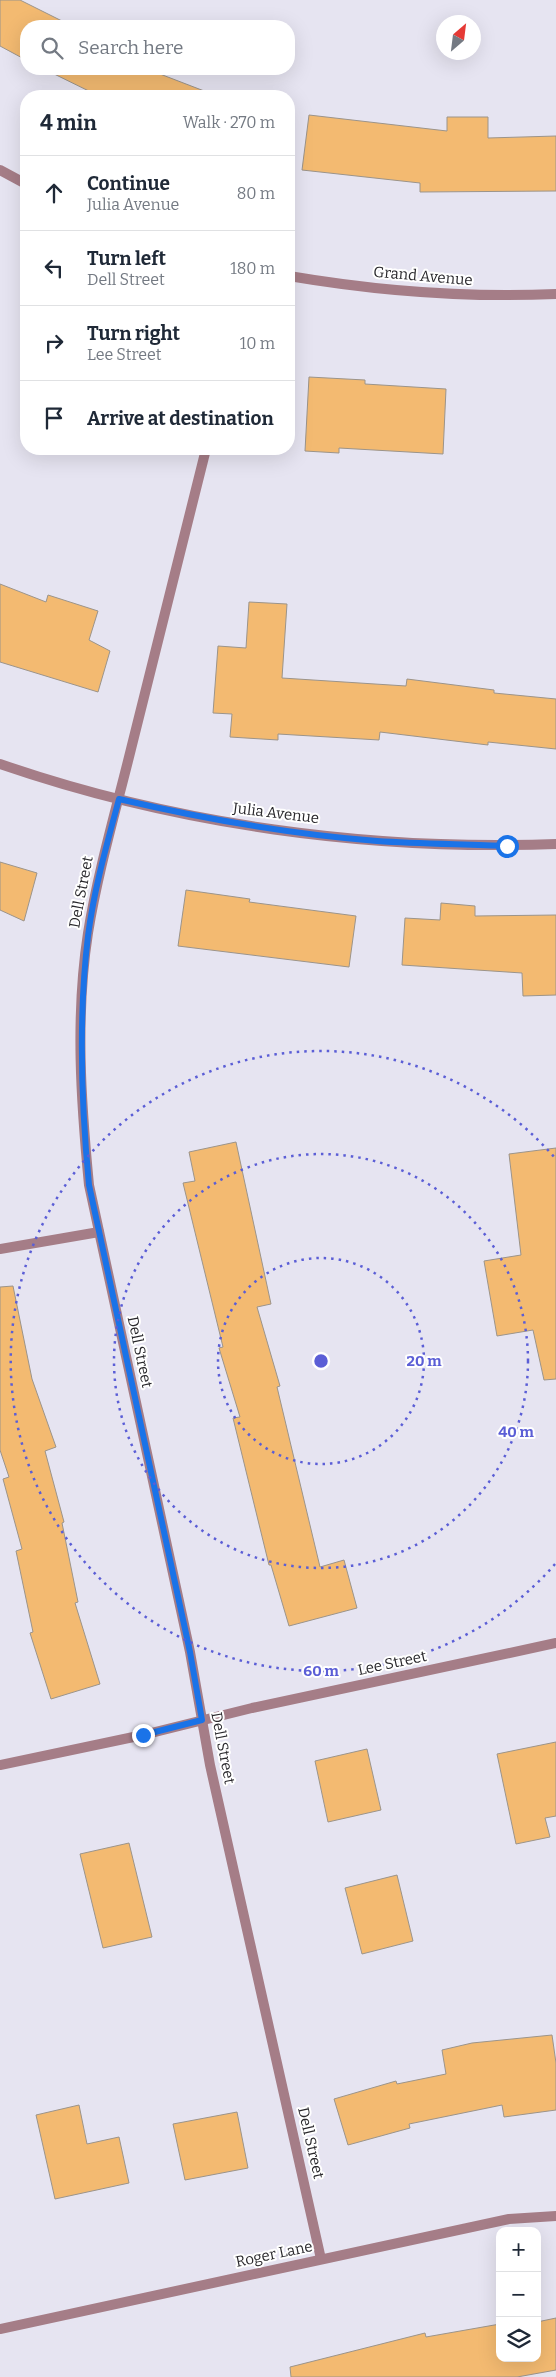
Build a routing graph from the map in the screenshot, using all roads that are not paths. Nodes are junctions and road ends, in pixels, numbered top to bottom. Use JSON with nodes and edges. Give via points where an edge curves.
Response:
{"nodes":[{"id":1,"x":0,"y":170,"type":"edge"},
{"id":2,"x":20,"y":181,"type":"edge"},
{"id":3,"x":295,"y":277,"type":"edge"},
{"id":4,"x":556,"y":294,"type":"edge"},
{"id":5,"x":205,"y":455,"type":"edge"},
{"id":6,"x":0,"y":764,"type":"edge"},
{"id":7,"x":119,"y":799,"type":"junction"},
{"id":8,"x":556,"y":844,"type":"edge"},
{"id":9,"x":99,"y":1232,"type":"junction"},
{"id":10,"x":0,"y":1249,"type":"edge"},
{"id":11,"x":556,"y":1643,"type":"edge"},
{"id":12,"x":202,"y":1720,"type":"junction"},
{"id":13,"x":0,"y":1765,"type":"edge"},
{"id":14,"x":556,"y":2216,"type":"edge"},
{"id":15,"x":321,"y":2259,"type":"junction"},
{"id":16,"x":0,"y":2329,"type":"edge"}],
"edges":[{"from":1,"to":2,"type":"street"},
{"from":3,"to":4,"type":"street","name":"Grand Avenue","via":[[424,293]]},
{"from":5,"to":7,"type":"street","name":"Dell Street"},
{"from":6,"to":7,"type":"street","name":"Julia Avenue"},
{"from":7,"to":8,"type":"street","name":"Julia Avenue","via":[[249,826],[378,841],[507,846]]},
{"from":7,"to":9,"type":"street","name":"Dell Street","via":[[102,861],[88,934],[81,1005],[83,1123],[89,1185]]},
{"from":9,"to":10,"type":"street"},
{"from":9,"to":12,"type":"street","name":"Dell Street"},
{"from":11,"to":12,"type":"street","name":"Lee Street"},
{"from":12,"to":13,"type":"street","name":"Lee Street"},
{"from":12,"to":15,"type":"street","name":"Dell Street"},
{"from":14,"to":15,"type":"street","name":"Roger Lane","via":[[509,2220]]},
{"from":15,"to":16,"type":"street","name":"Roger Lane"}]}
